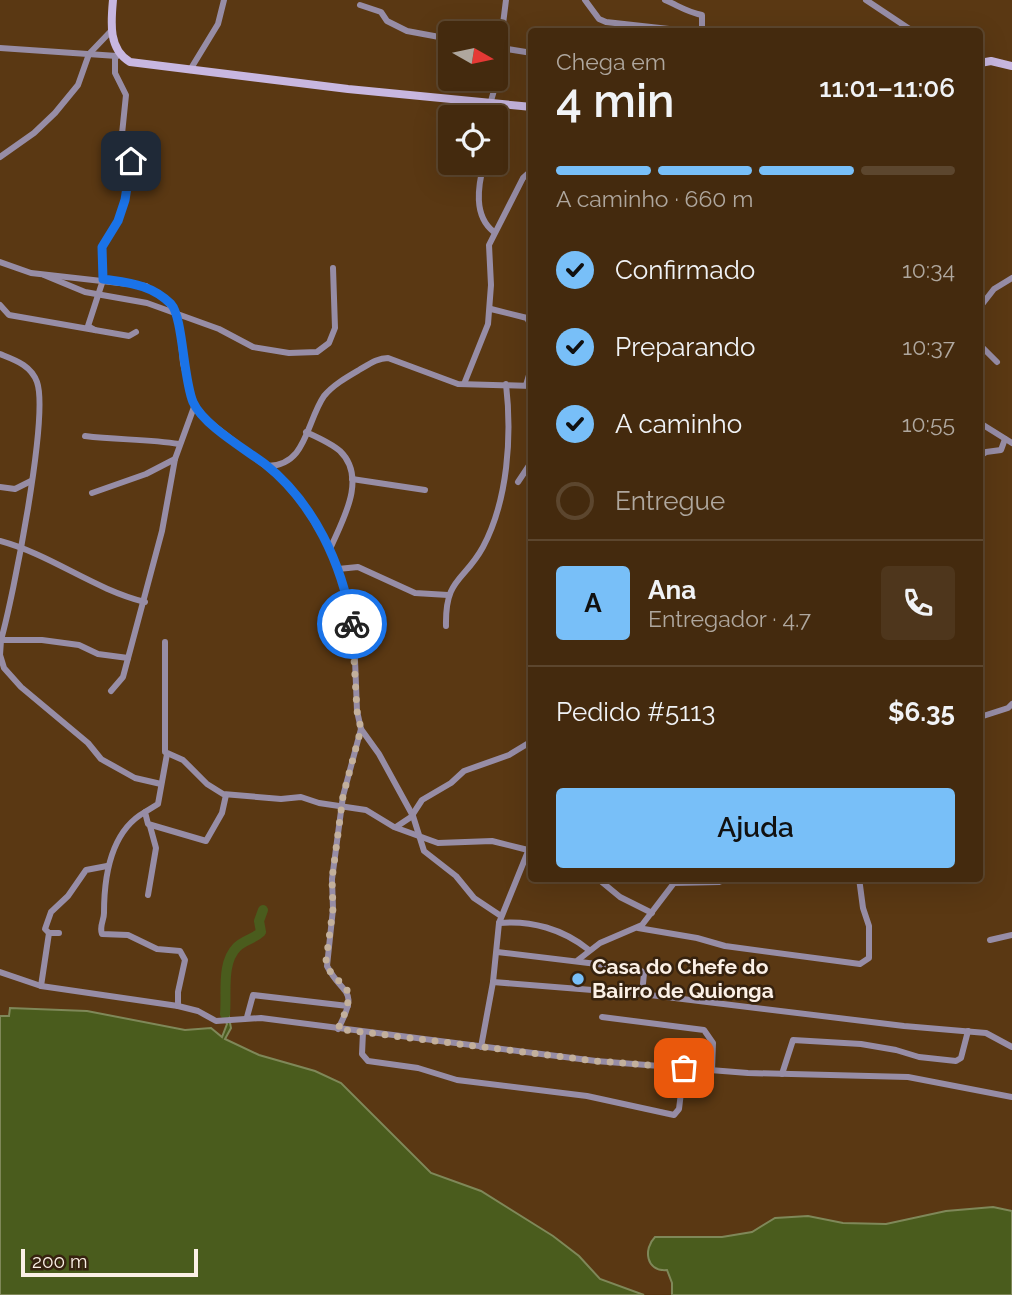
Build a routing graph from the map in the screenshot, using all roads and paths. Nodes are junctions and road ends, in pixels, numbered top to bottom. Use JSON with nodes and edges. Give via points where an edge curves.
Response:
{"nodes":[{"id":1,"x":113,"y":0,"type":"edge"},
{"id":2,"x":224,"y":0,"type":"edge"},
{"id":3,"x":506,"y":0,"type":"edge"},
{"id":4,"x":585,"y":0,"type":"edge"},
{"id":5,"x":665,"y":0,"type":"edge"},
{"id":6,"x":866,"y":0,"type":"edge"},
{"id":7,"x":360,"y":5,"type":"dead end"},
{"id":8,"x":503,"y":21,"type":"edge"},
{"id":9,"x":660,"y":28,"type":"edge"},
{"id":10,"x":702,"y":28,"type":"edge"},
{"id":11,"x":908,"y":28,"type":"edge"},
{"id":12,"x":111,"y":31,"type":"junction"},
{"id":13,"x":438,"y":37,"type":"edge"},
{"id":14,"x":0,"y":47,"type":"edge"},
{"id":15,"x":508,"y":49,"type":"edge"},
{"id":16,"x":528,"y":52,"type":"edge"},
{"id":17,"x":89,"y":54,"type":"junction"},
{"id":18,"x":118,"y":56,"type":"junction"},
{"id":19,"x":983,"y":62,"type":"edge"},
{"id":20,"x":1012,"y":66,"type":"edge"},
{"id":21,"x":190,"y":70,"type":"junction"},
{"id":22,"x":493,"y":91,"type":"edge"},
{"id":23,"x":491,"y":101,"type":"junction"},
{"id":24,"x":495,"y":105,"type":"edge"},
{"id":25,"x":528,"y":106,"type":"edge"},
{"id":26,"x":0,"y":157,"type":"edge"},
{"id":27,"x":528,"y":174,"type":"edge"},
{"id":28,"x":483,"y":175,"type":"edge"},
{"id":29,"x":494,"y":232,"type":"junction"},
{"id":30,"x":0,"y":262,"type":"edge"},
{"id":31,"x":333,"y":268,"type":"dead end"},
{"id":32,"x":39,"y":273,"type":"junction"},
{"id":33,"x":1012,"y":278,"type":"edge"},
{"id":34,"x":103,"y":279,"type":"junction"},
{"id":35,"x":100,"y":295,"type":"junction"},
{"id":36,"x":983,"y":303,"type":"edge"},
{"id":37,"x":0,"y":305,"type":"edge"},
{"id":38,"x":491,"y":309,"type":"junction"},
{"id":39,"x":176,"y":314,"type":"junction"},
{"id":40,"x":528,"y":320,"type":"edge"},
{"id":41,"x":95,"y":330,"type":"junction"},
{"id":42,"x":136,"y":332,"type":"dead end"},
{"id":43,"x":983,"y":348,"type":"edge"},
{"id":44,"x":0,"y":354,"type":"edge"},
{"id":45,"x":997,"y":362,"type":"dead end"},
{"id":46,"x":464,"y":384,"type":"junction"},
{"id":47,"x":506,"y":384,"type":"junction"},
{"id":48,"x":528,"y":386,"type":"edge"},
{"id":49,"x":193,"y":403,"type":"junction"},
{"id":50,"x":983,"y":425,"type":"edge"},
{"id":51,"x":306,"y":432,"type":"junction"},
{"id":52,"x":85,"y":436,"type":"dead end"},
{"id":53,"x":1005,"y":439,"type":"junction"},
{"id":54,"x":1012,"y":443,"type":"edge"},
{"id":55,"x":179,"y":444,"type":"junction"},
{"id":56,"x":983,"y":454,"type":"edge"},
{"id":57,"x":175,"y":459,"type":"junction"},
{"id":58,"x":267,"y":466,"type":"junction"},
{"id":59,"x":528,"y":467,"type":"edge"},
{"id":60,"x":352,"y":479,"type":"junction"},
{"id":61,"x":31,"y":481,"type":"junction"},
{"id":62,"x":518,"y":482,"type":"dead end"},
{"id":63,"x":0,"y":486,"type":"edge"},
{"id":64,"x":425,"y":490,"type":"dead end"},
{"id":65,"x":92,"y":493,"type":"dead end"},
{"id":66,"x":0,"y":541,"type":"edge"},
{"id":67,"x":19,"y":546,"type":"junction"},
{"id":68,"x":330,"y":549,"type":"junction"},
{"id":69,"x":338,"y":569,"type":"junction"},
{"id":70,"x":448,"y":595,"type":"junction"},
{"id":71,"x":145,"y":601,"type":"junction"},
{"id":72,"x":446,"y":626,"type":"dead end"},
{"id":73,"x":1,"y":640,"type":"edge"},
{"id":74,"x":165,"y":642,"type":"dead end"},
{"id":75,"x":128,"y":658,"type":"junction"},
{"id":76,"x":111,"y":691,"type":"dead end"},
{"id":77,"x":1012,"y":704,"type":"edge"},
{"id":78,"x":983,"y":716,"type":"edge"},
{"id":79,"x":361,"y":729,"type":"junction"},
{"id":80,"x":528,"y":743,"type":"edge"},
{"id":81,"x":167,"y":754,"type":"junction"},
{"id":82,"x":162,"y":784,"type":"junction"},
{"id":83,"x":226,"y":794,"type":"junction"},
{"id":84,"x":342,"y":805,"type":"junction"},
{"id":85,"x":145,"y":812,"type":"junction"},
{"id":86,"x":412,"y":815,"type":"junction"},
{"id":87,"x":150,"y":826,"type":"junction"},
{"id":88,"x":396,"y":827,"type":"junction"},
{"id":89,"x":418,"y":835,"type":"junction"},
{"id":90,"x":528,"y":847,"type":"edge"},
{"id":91,"x":528,"y":852,"type":"edge"},
{"id":92,"x":107,"y":866,"type":"junction"},
{"id":93,"x":602,"y":882,"type":"edge"},
{"id":94,"x":719,"y":882,"type":"edge"},
{"id":95,"x":860,"y":882,"type":"edge"},
{"id":96,"x":148,"y":894,"type":"dead end"},
{"id":97,"x":652,"y":913,"type":"junction"},
{"id":98,"x":500,"y":920,"type":"junction"},
{"id":99,"x":638,"y":928,"type":"junction"},
{"id":100,"x":49,"y":933,"type":"junction"},
{"id":101,"x":59,"y":933,"type":"dead end"},
{"id":102,"x":1012,"y":935,"type":"edge"},
{"id":103,"x":990,"y":940,"type":"dead end"},
{"id":104,"x":589,"y":950,"type":"junction"},
{"id":105,"x":497,"y":952,"type":"junction"},
{"id":106,"x":579,"y":960,"type":"junction"},
{"id":107,"x":0,"y":972,"type":"edge"},
{"id":108,"x":493,"y":982,"type":"junction"},
{"id":109,"x":41,"y":986,"type":"junction"},
{"id":110,"x":642,"y":994,"type":"junction"},
{"id":111,"x":178,"y":1006,"type":"junction"},
{"id":112,"x":348,"y":1006,"type":"junction"},
{"id":113,"x":247,"y":1017,"type":"junction"},
{"id":114,"x":603,"y":1017,"type":"dead end"},
{"id":115,"x":338,"y":1029,"type":"junction"},
{"id":116,"x":968,"y":1031,"type":"junction"},
{"id":117,"x":363,"y":1032,"type":"junction"},
{"id":118,"x":481,"y":1047,"type":"junction"},
{"id":119,"x":1012,"y":1047,"type":"edge"},
{"id":120,"x":684,"y":1068,"type":"junction"},
{"id":121,"x":712,"y":1070,"type":"junction"},
{"id":122,"x":782,"y":1074,"type":"junction"},
{"id":123,"x":1012,"y":1096,"type":"edge"}],
"edges":[{"from":1,"to":12,"type":"main road"},
{"from":2,"to":21,"type":"street","via":[[218,24]]},
{"from":3,"to":8,"type":"street"},
{"from":4,"to":9,"type":"street","via":[[606,22]]},
{"from":5,"to":10,"type":"street","via":[[702,15]]},
{"from":6,"to":11,"type":"street"},
{"from":7,"to":13,"type":"street","via":[[381,12],[387,21],[407,31]]},
{"from":12,"to":17,"type":"street"},
{"from":12,"to":18,"type":"main road"},
{"from":14,"to":17,"type":"street"},
{"from":15,"to":16,"type":"street"},
{"from":17,"to":18,"type":"street"},
{"from":17,"to":26,"type":"street","via":[[78,85],[55,113]]},
{"from":18,"to":21,"type":"main road","via":[[136,64]]},
{"from":18,"to":34,"type":"street","via":[[115,73],[126,96],[122,134],[131,175],[118,221],[103,244]]},
{"from":19,"to":20,"type":"main road"},
{"from":21,"to":23,"type":"main road"},
{"from":22,"to":23,"type":"street"},
{"from":23,"to":24,"type":"street"},
{"from":23,"to":25,"type":"main road"},
{"from":27,"to":29,"type":"street"},
{"from":28,"to":29,"type":"street","via":[[480,209],[484,224]]},
{"from":29,"to":38,"type":"street","via":[[489,245]]},
{"from":30,"to":32,"type":"street"},
{"from":31,"to":39,"type":"street","via":[[335,328],[330,343],[317,352],[253,347]]},
{"from":32,"to":34,"type":"street"},
{"from":32,"to":35,"type":"street"},
{"from":33,"to":36,"type":"street"},
{"from":34,"to":35,"type":"street"},
{"from":34,"to":39,"type":"street","via":[[146,286]]},
{"from":35,"to":39,"type":"street","via":[[147,303]]},
{"from":35,"to":41,"type":"street","via":[[88,326]]},
{"from":37,"to":41,"type":"street","via":[[9,315]]},
{"from":38,"to":40,"type":"street"},
{"from":38,"to":46,"type":"street"},
{"from":39,"to":49,"type":"street"},
{"from":41,"to":42,"type":"street","via":[[129,336]]},
{"from":43,"to":45,"type":"street"},
{"from":44,"to":61,"type":"street","via":[[24,364],[37,381],[40,420]]},
{"from":46,"to":47,"type":"street"},
{"from":46,"to":51,"type":"street","via":[[381,358],[326,393]]},
{"from":47,"to":48,"type":"street"},
{"from":47,"to":70,"type":"street","via":[[509,445],[495,515],[482,549]]},
{"from":49,"to":55,"type":"street","via":[[192,418]]},
{"from":49,"to":58,"type":"street","via":[[207,420]]},
{"from":50,"to":53,"type":"street"},
{"from":51,"to":58,"type":"street","via":[[293,458]]},
{"from":51,"to":60,"type":"street","via":[[340,451]]},
{"from":52,"to":55,"type":"street"},
{"from":53,"to":54,"type":"street"},
{"from":53,"to":56,"type":"street","via":[[1001,450]]},
{"from":55,"to":57,"type":"street"},
{"from":57,"to":65,"type":"street"},
{"from":57,"to":71,"type":"street"},
{"from":58,"to":68,"type":"street","via":[[305,507]]},
{"from":59,"to":62,"type":"street"},
{"from":60,"to":64,"type":"street"},
{"from":60,"to":68,"type":"street","via":[[349,502]]},
{"from":61,"to":63,"type":"street","via":[[15,489]]},
{"from":61,"to":67,"type":"street"},
{"from":66,"to":67,"type":"street"},
{"from":67,"to":71,"type":"street","via":[[95,585]]},
{"from":67,"to":73,"type":"street"},
{"from":68,"to":69,"type":"street"},
{"from":69,"to":70,"type":"street","via":[[358,567],[415,593]]},
{"from":69,"to":79,"type":"street","via":[[354,634]]},
{"from":70,"to":72,"type":"street"},
{"from":71,"to":75,"type":"street"},
{"from":73,"to":75,"type":"street","via":[[42,639]]},
{"from":73,"to":82,"type":"street","via":[[4,668],[101,759],[135,778]]},
{"from":74,"to":81,"type":"street"},
{"from":75,"to":76,"type":"street","via":[[121,682]]},
{"from":77,"to":78,"type":"street"},
{"from":79,"to":84,"type":"street"},
{"from":79,"to":86,"type":"street"},
{"from":80,"to":86,"type":"street","via":[[464,771],[422,800]]},
{"from":81,"to":82,"type":"street"},
{"from":81,"to":83,"type":"street","via":[[183,760],[207,784]]},
{"from":82,"to":85,"type":"street","via":[[157,806]]},
{"from":83,"to":84,"type":"street","via":[[301,797]]},
{"from":83,"to":87,"type":"street","via":[[222,813],[206,841]]},
{"from":84,"to":88,"type":"street","via":[[366,810]]},
{"from":84,"to":112,"type":"street","via":[[326,961],[347,990]]},
{"from":85,"to":87,"type":"street"},
{"from":85,"to":92,"type":"street","via":[[131,822]]},
{"from":86,"to":88,"type":"street"},
{"from":86,"to":89,"type":"street"},
{"from":87,"to":96,"type":"street","via":[[156,848]]},
{"from":88,"to":89,"type":"street"},
{"from":89,"to":90,"type":"street","via":[[438,843],[492,841]]},
{"from":89,"to":98,"type":"street","via":[[424,851]]},
{"from":91,"to":98,"type":"street"},
{"from":92,"to":100,"type":"street","via":[[86,870],[49,916],[45,929]]},
{"from":92,"to":111,"type":"street","via":[[102,934],[128,936],[157,949],[180,951],[185,960]]},
{"from":93,"to":97,"type":"street"},
{"from":94,"to":97,"type":"street","via":[[674,883]]},
{"from":95,"to":99,"type":"street","via":[[869,926],[869,958],[860,964]]},
{"from":97,"to":99,"type":"street"},
{"from":98,"to":104,"type":"street","via":[[563,933]]},
{"from":98,"to":105,"type":"street"},
{"from":99,"to":104,"type":"street"},
{"from":100,"to":101,"type":"street"},
{"from":100,"to":109,"type":"street"},
{"from":102,"to":103,"type":"street"},
{"from":104,"to":106,"type":"street"},
{"from":105,"to":106,"type":"street"},
{"from":105,"to":108,"type":"street"},
{"from":106,"to":110,"type":"street","via":[[641,970],[645,978]]},
{"from":107,"to":109,"type":"street"},
{"from":108,"to":110,"type":"street"},
{"from":108,"to":118,"type":"street"},
{"from":109,"to":111,"type":"street"},
{"from":110,"to":116,"type":"street"},
{"from":111,"to":113,"type":"street","via":[[224,1023]]},
{"from":112,"to":113,"type":"street","via":[[253,995]]},
{"from":112,"to":115,"type":"street"},
{"from":113,"to":115,"type":"street"},
{"from":114,"to":121,"type":"street","via":[[704,1030],[713,1043]]},
{"from":115,"to":117,"type":"street"},
{"from":116,"to":119,"type":"street","via":[[986,1033]]},
{"from":116,"to":122,"type":"street","via":[[956,1061],[919,1058],[862,1044],[793,1040]]},
{"from":117,"to":118,"type":"street"},
{"from":117,"to":120,"type":"street","via":[[362,1054],[368,1061],[418,1068],[457,1080],[587,1096],[674,1115],[679,1110]]},
{"from":118,"to":120,"type":"street"},
{"from":120,"to":121,"type":"street"},
{"from":121,"to":122,"type":"street"},
{"from":122,"to":123,"type":"street","via":[[908,1077]]}]}
